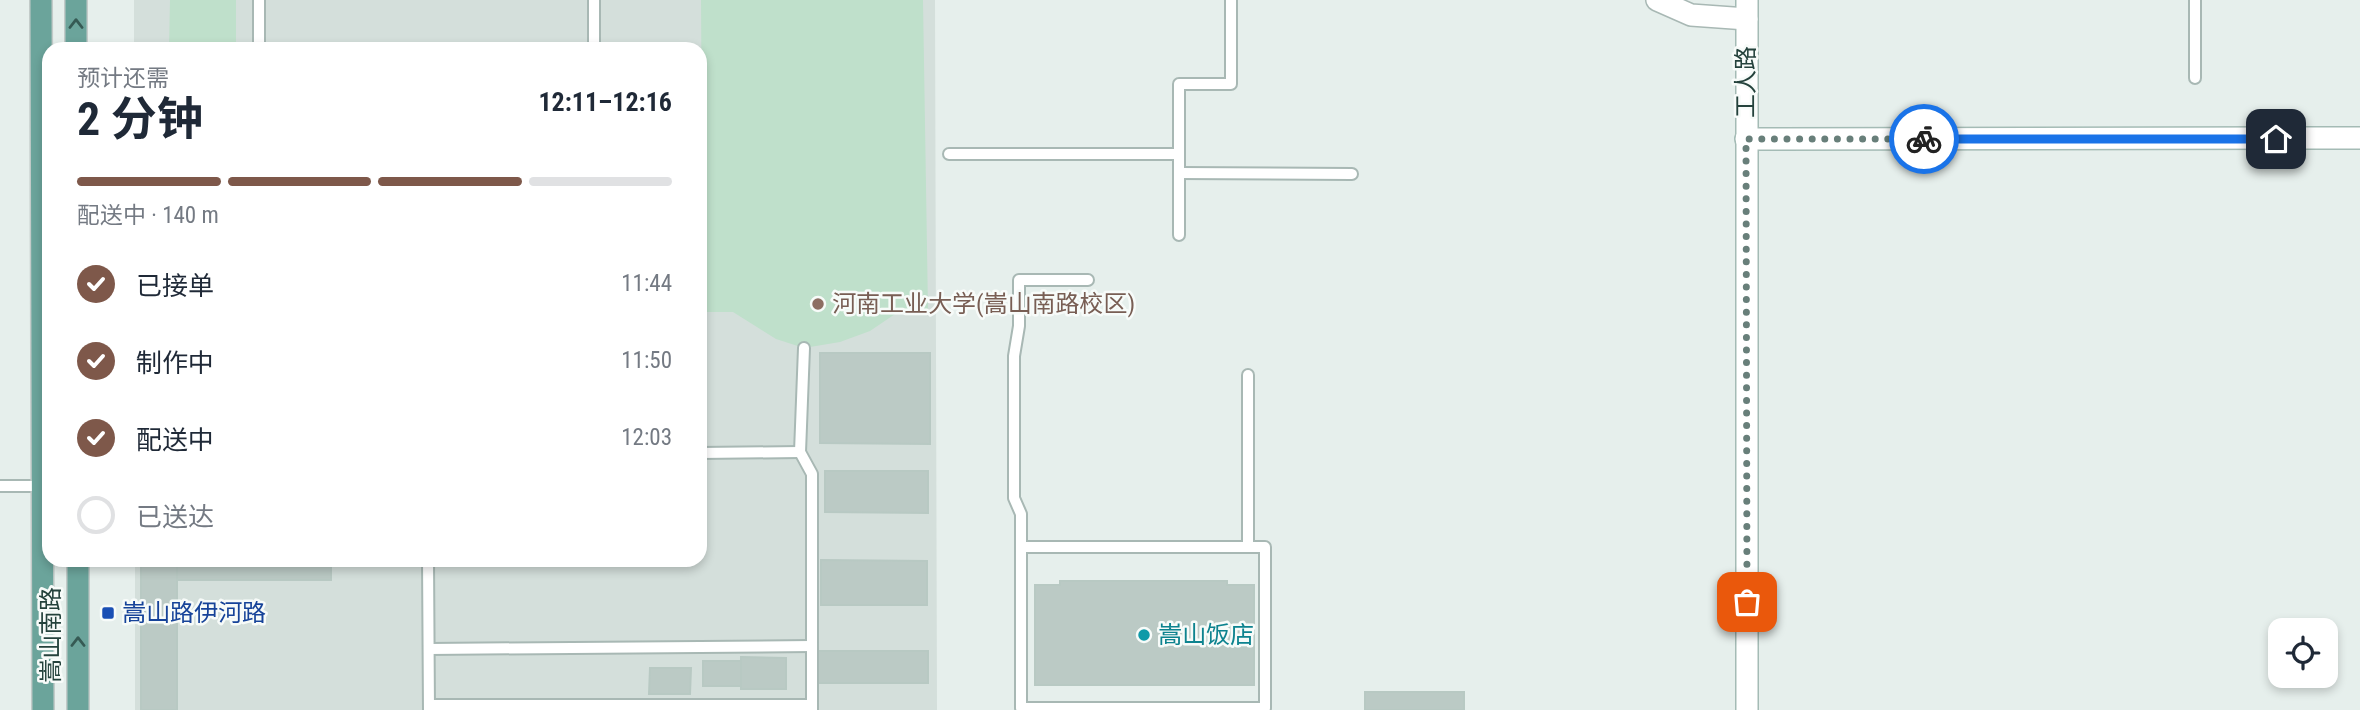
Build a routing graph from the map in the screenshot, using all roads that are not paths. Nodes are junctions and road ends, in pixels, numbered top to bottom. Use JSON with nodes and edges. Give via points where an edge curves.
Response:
{"nodes":[{"id":1,"x":41,"y":0,"type":"edge"},
{"id":2,"x":76,"y":0,"type":"edge"},
{"id":3,"x":259,"y":0,"type":"edge"},
{"id":4,"x":594,"y":0,"type":"edge"},
{"id":5,"x":1231,"y":0,"type":"edge"},
{"id":6,"x":1657,"y":0,"type":"edge"},
{"id":7,"x":2194,"y":0,"type":"edge"},
{"id":8,"x":1747,"y":10,"type":"edge"},
{"id":9,"x":76,"y":42,"type":"edge"},
{"id":10,"x":259,"y":42,"type":"edge"},
{"id":11,"x":594,"y":42,"type":"edge"},
{"id":12,"x":2195,"y":78,"type":"dead end"},
{"id":13,"x":2360,"y":138,"type":"edge"},
{"id":14,"x":1746,"y":139,"type":"junction"},
{"id":15,"x":949,"y":154,"type":"dead end"},
{"id":16,"x":1179,"y":154,"type":"junction"},
{"id":17,"x":1179,"y":173,"type":"junction"},
{"id":18,"x":1352,"y":174,"type":"dead end"},
{"id":19,"x":1179,"y":235,"type":"dead end"},
{"id":20,"x":1088,"y":280,"type":"dead end"},
{"id":21,"x":804,"y":348,"type":"dead end"},
{"id":22,"x":1248,"y":375,"type":"dead end"},
{"id":23,"x":800,"y":452,"type":"junction"},
{"id":24,"x":707,"y":453,"type":"edge"},
{"id":25,"x":0,"y":486,"type":"edge"},
{"id":26,"x":42,"y":486,"type":"joint"},
{"id":27,"x":1021,"y":547,"type":"junction"},
{"id":28,"x":1248,"y":547,"type":"junction"},
{"id":29,"x":42,"y":567,"type":"edge"},
{"id":30,"x":78,"y":567,"type":"edge"},
{"id":31,"x":428,"y":567,"type":"edge"},
{"id":32,"x":812,"y":646,"type":"junction"},
{"id":33,"x":429,"y":649,"type":"junction"},
{"id":34,"x":429,"y":707,"type":"edge"},
{"id":35,"x":812,"y":707,"type":"edge"},
{"id":36,"x":1124,"y":709,"type":"edge"},
{"id":37,"x":1171,"y":709,"type":"edge"},
{"id":38,"x":43,"y":710,"type":"edge"},
{"id":39,"x":78,"y":710,"type":"edge"},
{"id":40,"x":1747,"y":710,"type":"edge"}],
"edges":[{"from":1,"to":26,"type":"main road","name":"嵩山南路"},
{"from":9,"to":2,"type":"main road","one_way":true},
{"from":3,"to":10,"type":"lane"},
{"from":4,"to":11,"type":"lane"},
{"from":5,"to":16,"type":"lane","via":[[1231,84],[1179,84]]},
{"from":6,"to":8,"type":"street","via":[[1691,15]]},
{"from":7,"to":12,"type":"lane"},
{"from":8,"to":14,"type":"street","name":"工人路"},
{"from":13,"to":14,"type":"street"},
{"from":14,"to":40,"type":"street","name":"工人路"},
{"from":15,"to":16,"type":"lane"},
{"from":16,"to":17,"type":"lane"},
{"from":17,"to":18,"type":"lane"},
{"from":17,"to":19,"type":"lane"},
{"from":20,"to":27,"type":"lane","via":[[1019,280],[1014,498],[1021,514]]},
{"from":21,"to":23,"type":"lane"},
{"from":22,"to":28,"type":"lane"},
{"from":23,"to":24,"type":"lane"},
{"from":23,"to":32,"type":"lane","via":[[812,474]]},
{"from":25,"to":26,"type":"lane"},
{"from":27,"to":28,"type":"lane"},
{"from":27,"to":36,"type":"lane","via":[[1021,708]]},
{"from":28,"to":37,"type":"lane","via":[[1265,547],[1265,708]]},
{"from":29,"to":38,"type":"main road","name":"嵩山南路"},
{"from":39,"to":30,"type":"main road","name":"嵩山南路","one_way":true},
{"from":31,"to":33,"type":"lane"},
{"from":32,"to":33,"type":"lane"},
{"from":32,"to":35,"type":"lane"},
{"from":33,"to":34,"type":"lane"},
{"from":34,"to":35,"type":"lane"},
{"from":36,"to":37,"type":"lane"}]}
